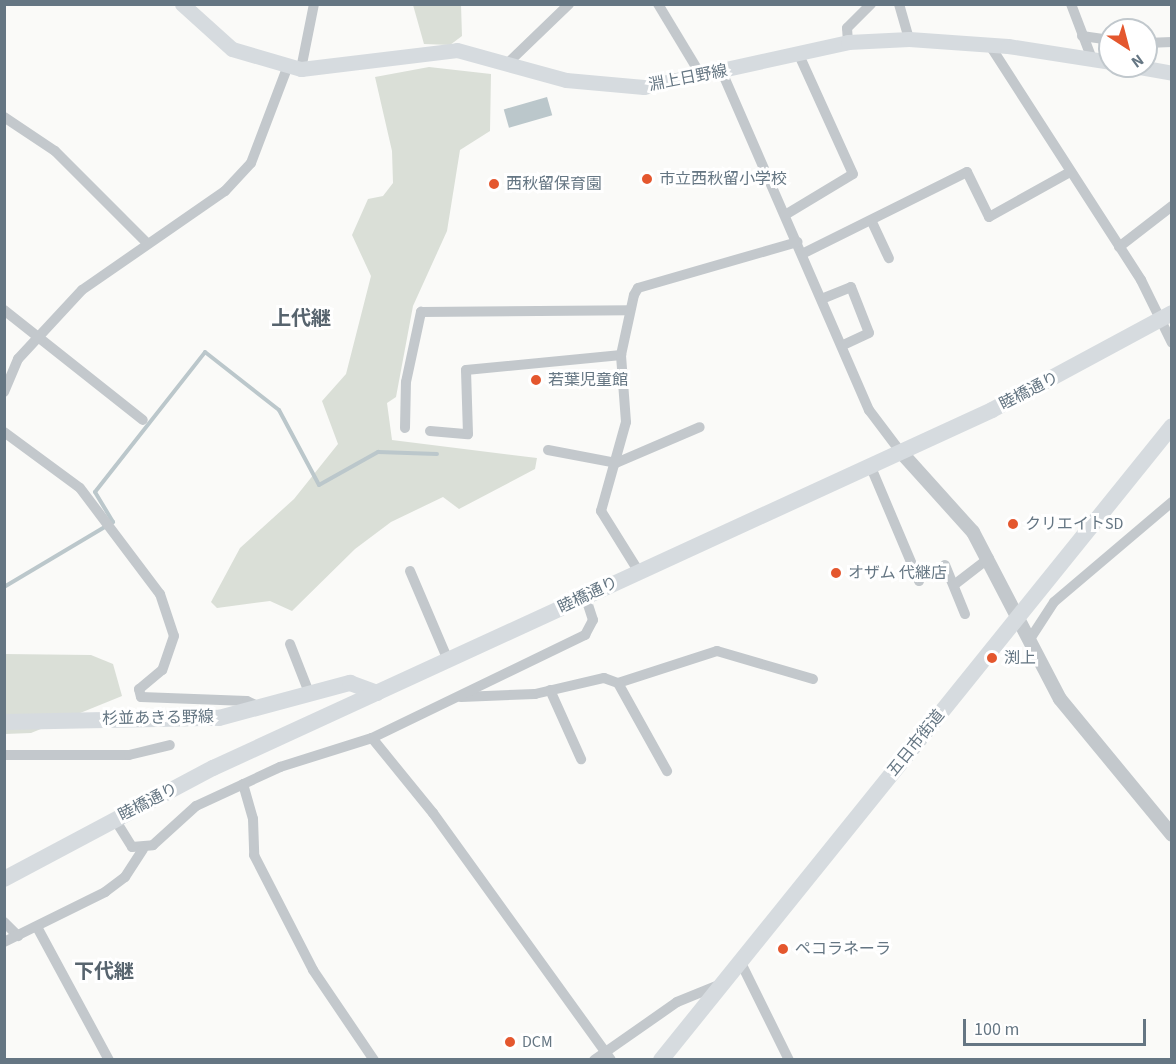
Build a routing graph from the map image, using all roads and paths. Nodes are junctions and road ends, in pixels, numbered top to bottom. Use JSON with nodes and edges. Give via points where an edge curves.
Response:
{"nodes":[{"id":1,"x":182,"y":4,"type":"edge"},
{"id":2,"x":314,"y":4,"type":"edge"},
{"id":3,"x":569,"y":4,"type":"edge"},
{"id":4,"x":658,"y":4,"type":"edge"},
{"id":5,"x":872,"y":4,"type":"edge"},
{"id":6,"x":899,"y":4,"type":"edge"},
{"id":7,"x":1071,"y":4,"type":"edge"},
{"id":8,"x":1082,"y":36,"type":"junction"},
{"id":9,"x":1098,"y":38,"type":"edge"},
{"id":10,"x":909,"y":39,"type":"junction"},
{"id":11,"x":848,"y":42,"type":"junction"},
{"id":12,"x":989,"y":44,"type":"junction"},
{"id":13,"x":798,"y":53,"type":"junction"},
{"id":14,"x":1092,"y":58,"type":"junction"},
{"id":15,"x":1098,"y":59,"type":"edge"},
{"id":16,"x":510,"y":61,"type":"junction"},
{"id":17,"x":294,"y":68,"type":"junction"},
{"id":18,"x":722,"y":72,"type":"junction"},
{"id":19,"x":702,"y":77,"type":"junction"},
{"id":20,"x":4,"y":117,"type":"edge"},
{"id":21,"x":1070,"y":172,"type":"junction"},
{"id":22,"x":1172,"y":206,"type":"edge"},
{"id":23,"x":785,"y":215,"type":"junction"},
{"id":24,"x":872,"y":222,"type":"junction"},
{"id":25,"x":797,"y":242,"type":"junction"},
{"id":26,"x":146,"y":243,"type":"junction"},
{"id":27,"x":1119,"y":246,"type":"junction"},
{"id":28,"x":804,"y":253,"type":"junction"},
{"id":29,"x":889,"y":258,"type":"dead end"},
{"id":30,"x":824,"y":298,"type":"junction"},
{"id":31,"x":630,"y":309,"type":"junction"},
{"id":32,"x":4,"y":310,"type":"edge"},
{"id":33,"x":1165,"y":317,"type":"edge"},
{"id":34,"x":38,"y":333,"type":"junction"},
{"id":35,"x":1172,"y":343,"type":"edge"},
{"id":36,"x":843,"y":345,"type":"junction"},
{"id":37,"x":621,"y":356,"type":"junction"},
{"id":38,"x":4,"y":392,"type":"edge"},
{"id":39,"x":143,"y":420,"type":"dead end"},
{"id":40,"x":1172,"y":426,"type":"edge"},
{"id":41,"x":700,"y":427,"type":"dead end"},
{"id":42,"x":405,"y":428,"type":"dead end"},
{"id":43,"x":430,"y":431,"type":"dead end"},
{"id":44,"x":4,"y":432,"type":"edge"},
{"id":45,"x":548,"y":450,"type":"dead end"},
{"id":46,"x":900,"y":451,"type":"junction"},
{"id":47,"x":616,"y":463,"type":"junction"},
{"id":48,"x":870,"y":465,"type":"junction"},
{"id":49,"x":1172,"y":502,"type":"edge"},
{"id":50,"x":989,"y":558,"type":"junction"},
{"id":51,"x":945,"y":565,"type":"dead end"},
{"id":52,"x":411,"y":571,"type":"dead end"},
{"id":53,"x":639,"y":572,"type":"junction"},
{"id":54,"x":919,"y":581,"type":"dead end"},
{"id":55,"x":954,"y":585,"type":"junction"},
{"id":56,"x":585,"y":596,"type":"junction"},
{"id":57,"x":965,"y":614,"type":"dead end"},
{"id":58,"x":1018,"y":616,"type":"junction"},
{"id":59,"x":1030,"y":639,"type":"junction"},
{"id":60,"x":290,"y":644,"type":"dead end"},
{"id":61,"x":448,"y":660,"type":"junction"},
{"id":62,"x":813,"y":679,"type":"dead end"},
{"id":63,"x":618,"y":683,"type":"junction"},
{"id":64,"x":550,"y":690,"type":"junction"},
{"id":65,"x":377,"y":693,"type":"junction"},
{"id":66,"x":310,"y":695,"type":"junction"},
{"id":67,"x":457,"y":697,"type":"junction"},
{"id":68,"x":263,"y":709,"type":"junction"},
{"id":69,"x":4,"y":722,"type":"edge"},
{"id":70,"x":372,"y":738,"type":"junction"},
{"id":71,"x":170,"y":745,"type":"dead end"},
{"id":72,"x":4,"y":755,"type":"edge"},
{"id":73,"x":581,"y":759,"type":"dead end"},
{"id":74,"x":667,"y":771,"type":"dead end"},
{"id":75,"x":243,"y":784,"type":"junction"},
{"id":76,"x":114,"y":818,"type":"junction"},
{"id":77,"x":1172,"y":835,"type":"edge"},
{"id":78,"x":143,"y":849,"type":"junction"},
{"id":79,"x":4,"y":879,"type":"edge"},
{"id":80,"x":4,"y":922,"type":"edge"},
{"id":81,"x":37,"y":927,"type":"junction"},
{"id":82,"x":18,"y":936,"type":"junction"},
{"id":83,"x":4,"y":942,"type":"edge"},
{"id":84,"x":740,"y":961,"type":"junction"},
{"id":85,"x":721,"y":984,"type":"junction"},
{"id":86,"x":603,"y":1050,"type":"junction"},
{"id":87,"x":109,"y":1059,"type":"edge"},
{"id":88,"x":374,"y":1059,"type":"edge"},
{"id":89,"x":594,"y":1059,"type":"edge"},
{"id":90,"x":611,"y":1059,"type":"edge"},
{"id":91,"x":661,"y":1059,"type":"edge"},
{"id":92,"x":789,"y":1059,"type":"edge"}],
"edges":[{"from":1,"to":17,"type":"main road","name":"淵上日野線","via":[[224,45]]},
{"from":2,"to":17,"type":"street"},
{"from":3,"to":16,"type":"street"},
{"from":4,"to":19,"type":"street"},
{"from":5,"to":11,"type":"street","via":[[847,28]]},
{"from":6,"to":10,"type":"street"},
{"from":7,"to":8,"type":"street"},
{"from":8,"to":9,"type":"street"},
{"from":8,"to":14,"type":"street"},
{"from":10,"to":11,"type":"main road","name":"淵上日野線"},
{"from":10,"to":12,"type":"main road","name":"淵上日野線"},
{"from":11,"to":13,"type":"main road","name":"淵上日野線"},
{"from":12,"to":14,"type":"main road","name":"淵上日野線"},
{"from":12,"to":21,"type":"street"},
{"from":13,"to":18,"type":"main road","name":"淵上日野線"},
{"from":13,"to":23,"type":"street","via":[[853,174]]},
{"from":14,"to":15,"type":"main road","name":"淵上日野線"},
{"from":16,"to":17,"type":"main road","name":"淵上日野線","via":[[457,50]]},
{"from":16,"to":19,"type":"main road","name":"淵上日野線","via":[[566,80],[615,87]]},
{"from":17,"to":26,"type":"street","via":[[251,163],[225,191]]},
{"from":18,"to":19,"type":"main road","name":"淵上日野線"},
{"from":18,"to":23,"type":"street"},
{"from":20,"to":26,"type":"street","via":[[61,156]]},
{"from":21,"to":24,"type":"street","via":[[989,217],[967,172]]},
{"from":21,"to":27,"type":"street"},
{"from":22,"to":27,"type":"street"},
{"from":23,"to":25,"type":"street"},
{"from":24,"to":28,"type":"street"},
{"from":24,"to":29,"type":"street"},
{"from":25,"to":28,"type":"street"},
{"from":25,"to":31,"type":"street","via":[[638,288]]},
{"from":26,"to":34,"type":"street","via":[[82,290]]},
{"from":27,"to":33,"type":"street"},
{"from":28,"to":30,"type":"street"},
{"from":30,"to":36,"type":"street"},
{"from":30,"to":36,"type":"street","via":[[851,287],[869,333]]},
{"from":31,"to":37,"type":"street"},
{"from":31,"to":42,"type":"street","via":[[421,312],[406,382]]},
{"from":32,"to":34,"type":"street"},
{"from":33,"to":35,"type":"street"},
{"from":33,"to":46,"type":"main road","name":"睦橋通り","via":[[1023,394]]},
{"from":34,"to":38,"type":"street","via":[[14,366]]},
{"from":34,"to":39,"type":"street"},
{"from":36,"to":46,"type":"street","via":[[869,410]]},
{"from":37,"to":43,"type":"street","via":[[466,370],[468,434]]},
{"from":37,"to":47,"type":"street","via":[[626,422]]},
{"from":40,"to":58,"type":"main road","name":"五日市街道"},
{"from":41,"to":47,"type":"street"},
{"from":44,"to":68,"type":"street","via":[[80,488],[160,594],[174,636],[162,670],[139,689],[141,697],[247,701]]},
{"from":45,"to":47,"type":"street"},
{"from":46,"to":48,"type":"main road","name":"睦橋通り"},
{"from":46,"to":50,"type":"street","via":[[974,532]]},
{"from":47,"to":53,"type":"street","via":[[601,511]]},
{"from":48,"to":53,"type":"main road","name":"睦橋通り"},
{"from":48,"to":54,"type":"street"},
{"from":49,"to":59,"type":"street","via":[[1054,602]]},
{"from":50,"to":55,"type":"street"},
{"from":50,"to":58,"type":"street"},
{"from":51,"to":55,"type":"street"},
{"from":52,"to":61,"type":"street"},
{"from":53,"to":56,"type":"main road","name":"睦橋通り"},
{"from":55,"to":57,"type":"street"},
{"from":56,"to":61,"type":"main road","name":"睦橋通り"},
{"from":56,"to":67,"type":"street","via":[[593,620],[585,635]]},
{"from":58,"to":59,"type":"street"},
{"from":58,"to":84,"type":"main road","name":"五日市街道"},
{"from":59,"to":77,"type":"street","via":[[1082,730]]},
{"from":60,"to":66,"type":"street"},
{"from":61,"to":65,"type":"main road","name":"睦橋通り"},
{"from":62,"to":63,"type":"street","via":[[717,651]]},
{"from":63,"to":64,"type":"street","via":[[604,678]]},
{"from":63,"to":74,"type":"street"},
{"from":64,"to":67,"type":"street"},
{"from":64,"to":73,"type":"street"},
{"from":65,"to":66,"type":"main road","name":"杉並あきる野線","via":[[350,683]]},
{"from":65,"to":76,"type":"main road","name":"睦橋通り"},
{"from":66,"to":68,"type":"main road","name":"杉並あきる野線"},
{"from":67,"to":70,"type":"street"},
{"from":68,"to":69,"type":"main road","name":"杉並あきる野線","via":[[219,718]]},
{"from":70,"to":75,"type":"street"},
{"from":70,"to":86,"type":"street","via":[[433,813]]},
{"from":71,"to":72,"type":"street","via":[[129,755]]},
{"from":75,"to":78,"type":"street","via":[[196,806]]},
{"from":75,"to":88,"type":"street","via":[[253,819],[254,855],[313,970]]},
{"from":76,"to":78,"type":"street","via":[[132,847]]},
{"from":76,"to":79,"type":"main road","name":"睦橋通り"},
{"from":78,"to":81,"type":"street","via":[[125,877],[105,892]]},
{"from":80,"to":82,"type":"street"},
{"from":81,"to":82,"type":"street"},
{"from":81,"to":87,"type":"street"},
{"from":82,"to":83,"type":"street"},
{"from":84,"to":85,"type":"main road","name":"五日市街道"},
{"from":84,"to":92,"type":"street"},
{"from":85,"to":86,"type":"street","via":[[677,1002]]},
{"from":85,"to":91,"type":"main road","name":"五日市街道"},
{"from":86,"to":89,"type":"street"},
{"from":86,"to":90,"type":"street"}]}
